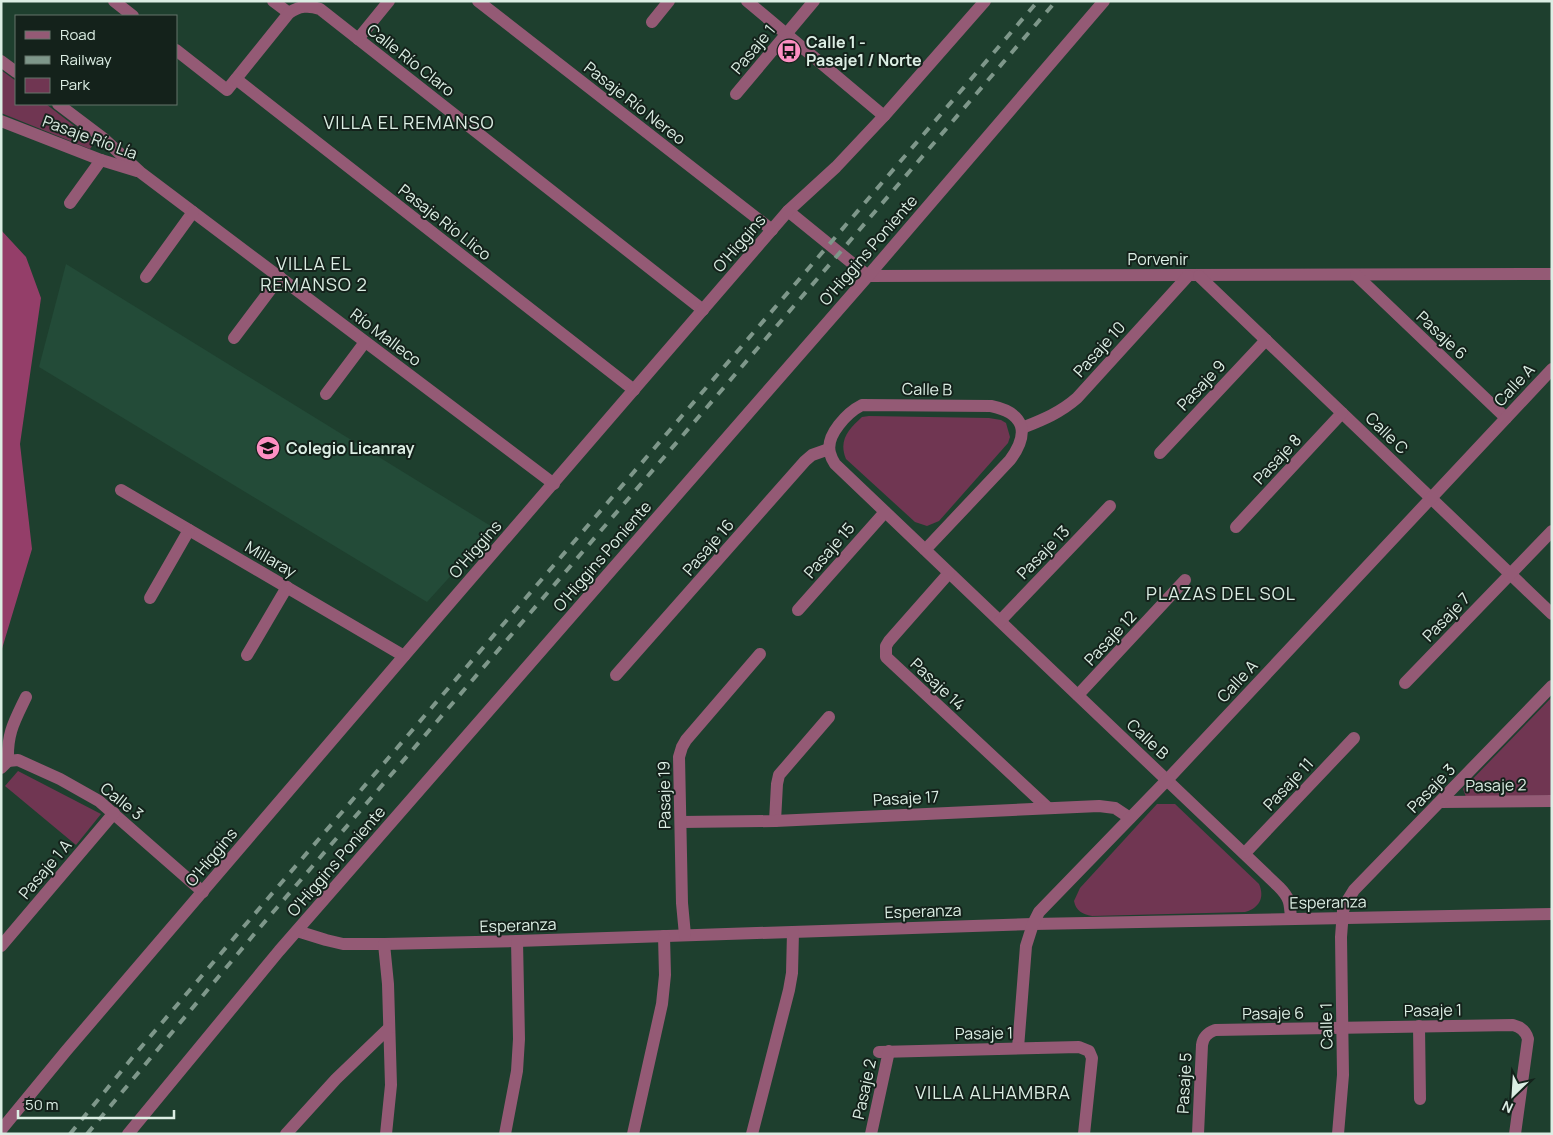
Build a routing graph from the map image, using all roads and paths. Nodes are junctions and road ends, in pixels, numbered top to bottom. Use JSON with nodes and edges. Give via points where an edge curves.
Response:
{"nodes":[{"id":1,"x":114,"y":1,"type":"edge"},
{"id":2,"x":273,"y":1,"type":"edge"},
{"id":3,"x":389,"y":1,"type":"edge"},
{"id":4,"x":478,"y":1,"type":"edge"},
{"id":5,"x":669,"y":1,"type":"edge"},
{"id":6,"x":747,"y":1,"type":"edge"},
{"id":7,"x":814,"y":1,"type":"edge"},
{"id":8,"x":985,"y":1,"type":"edge"},
{"id":9,"x":1104,"y":1,"type":"edge"},
{"id":10,"x":288,"y":13,"type":"junction"},
{"id":11,"x":132,"y":15,"type":"edge"},
{"id":12,"x":652,"y":22,"type":"dead end"},
{"id":13,"x":786,"y":34,"type":"junction"},
{"id":14,"x":358,"y":39,"type":"junction"},
{"id":15,"x":178,"y":52,"type":"edge"},
{"id":16,"x":1,"y":61,"type":"edge"},
{"id":17,"x":15,"y":71,"type":"edge"},
{"id":18,"x":236,"y":78,"type":"junction"},
{"id":19,"x":736,"y":94,"type":"dead end"},
{"id":20,"x":59,"y":105,"type":"edge"},
{"id":21,"x":884,"y":116,"type":"junction"},
{"id":22,"x":1,"y":122,"type":"edge"},
{"id":23,"x":101,"y":160,"type":"junction"},
{"id":24,"x":140,"y":172,"type":"junction"},
{"id":25,"x":70,"y":204,"type":"dead end"},
{"id":26,"x":788,"y":211,"type":"junction"},
{"id":27,"x":193,"y":212,"type":"junction"},
{"id":28,"x":772,"y":230,"type":"junction"},
{"id":29,"x":1552,"y":274,"type":"edge"},
{"id":30,"x":1356,"y":275,"type":"junction"},
{"id":31,"x":868,"y":276,"type":"junction"},
{"id":32,"x":1194,"y":276,"type":"junction"},
{"id":33,"x":146,"y":277,"type":"dead end"},
{"id":34,"x":280,"y":277,"type":"junction"},
{"id":35,"x":703,"y":310,"type":"junction"},
{"id":36,"x":234,"y":338,"type":"dead end"},
{"id":37,"x":1266,"y":340,"type":"junction"},
{"id":38,"x":365,"y":342,"type":"junction"},
{"id":39,"x":1552,"y":369,"type":"edge"},
{"id":40,"x":634,"y":390,"type":"junction"},
{"id":41,"x":326,"y":394,"type":"dead end"},
{"id":42,"x":1342,"y":413,"type":"junction"},
{"id":43,"x":1506,"y":418,"type":"junction"},
{"id":44,"x":1022,"y":428,"type":"junction"},
{"id":45,"x":829,"y":449,"type":"junction"},
{"id":46,"x":1160,"y":453,"type":"dead end"},
{"id":47,"x":554,"y":484,"type":"junction"},
{"id":48,"x":121,"y":490,"type":"dead end"},
{"id":49,"x":1431,"y":498,"type":"junction"},
{"id":50,"x":1110,"y":506,"type":"dead end"},
{"id":51,"x":885,"y":512,"type":"junction"},
{"id":52,"x":1236,"y":527,"type":"dead end"},
{"id":53,"x":188,"y":530,"type":"junction"},
{"id":54,"x":1552,"y":531,"type":"edge"},
{"id":55,"x":925,"y":550,"type":"junction"},
{"id":56,"x":949,"y":573,"type":"junction"},
{"id":57,"x":1511,"y":574,"type":"junction"},
{"id":58,"x":1185,"y":580,"type":"dead end"},
{"id":59,"x":287,"y":587,"type":"junction"},
{"id":60,"x":150,"y":598,"type":"dead end"},
{"id":61,"x":798,"y":610,"type":"dead end"},
{"id":62,"x":1552,"y":614,"type":"edge"},
{"id":63,"x":1000,"y":621,"type":"junction"},
{"id":64,"x":247,"y":654,"type":"dead end"},
{"id":65,"x":760,"y":654,"type":"dead end"},
{"id":66,"x":404,"y":656,"type":"junction"},
{"id":67,"x":616,"y":675,"type":"dead end"},
{"id":68,"x":1405,"y":683,"type":"dead end"},
{"id":69,"x":1552,"y":686,"type":"edge"},
{"id":70,"x":1078,"y":695,"type":"junction"},
{"id":71,"x":26,"y":698,"type":"dead end"},
{"id":72,"x":829,"y":717,"type":"dead end"},
{"id":73,"x":1354,"y":738,"type":"dead end"},
{"id":74,"x":5,"y":765,"type":"edge"},
{"id":75,"x":1167,"y":780,"type":"junction"},
{"id":76,"x":1552,"y":801,"type":"edge"},
{"id":77,"x":1441,"y":802,"type":"junction"},
{"id":78,"x":1048,"y":808,"type":"junction"},
{"id":79,"x":114,"y":813,"type":"junction"},
{"id":80,"x":1130,"y":818,"type":"junction"},
{"id":81,"x":775,"y":820,"type":"junction"},
{"id":82,"x":681,"y":822,"type":"junction"},
{"id":83,"x":1245,"y":854,"type":"junction"},
{"id":84,"x":202,"y":892,"type":"junction"},
{"id":85,"x":1552,"y":914,"type":"edge"},
{"id":86,"x":1342,"y":918,"type":"junction"},
{"id":87,"x":1291,"y":919,"type":"junction"},
{"id":88,"x":1033,"y":924,"type":"junction"},
{"id":89,"x":297,"y":931,"type":"junction"},
{"id":90,"x":793,"y":932,"type":"junction"},
{"id":91,"x":684,"y":935,"type":"junction"},
{"id":92,"x":664,"y":936,"type":"junction"},
{"id":93,"x":517,"y":942,"type":"junction"},
{"id":94,"x":384,"y":944,"type":"junction"},
{"id":95,"x":1,"y":946,"type":"edge"},
{"id":96,"x":1419,"y":1026,"type":"junction"},
{"id":97,"x":1342,"y":1027,"type":"junction"},
{"id":98,"x":390,"y":1028,"type":"junction"},
{"id":99,"x":1205,"y":1035,"type":"joint"},
{"id":100,"x":1018,"y":1048,"type":"junction"},
{"id":101,"x":884,"y":1052,"type":"joint"},
{"id":102,"x":1420,"y":1099,"type":"dead end"},
{"id":103,"x":1,"y":1130,"type":"edge"},
{"id":104,"x":128,"y":1134,"type":"edge"},
{"id":105,"x":286,"y":1134,"type":"edge"},
{"id":106,"x":386,"y":1134,"type":"edge"},
{"id":107,"x":504,"y":1134,"type":"edge"},
{"id":108,"x":633,"y":1134,"type":"edge"},
{"id":109,"x":752,"y":1134,"type":"edge"},
{"id":110,"x":871,"y":1134,"type":"edge"},
{"id":111,"x":1084,"y":1134,"type":"edge"},
{"id":112,"x":1198,"y":1134,"type":"edge"},
{"id":113,"x":1338,"y":1134,"type":"edge"},
{"id":114,"x":1515,"y":1134,"type":"edge"}],
"edges":[{"from":1,"to":11,"type":"street"},
{"from":2,"to":10,"type":"street"},
{"from":3,"to":14,"type":"street"},
{"from":4,"to":28,"type":"street","name":"Pasaje Río Nereo"},
{"from":5,"to":12,"type":"street"},
{"from":6,"to":13,"type":"street"},
{"from":7,"to":13,"type":"street","name":"Pasaje 1"},
{"from":8,"to":21,"type":"street","name":"O'Higgins"},
{"from":9,"to":31,"type":"street","name":"O'Higgins Poniente"},
{"from":10,"to":14,"type":"street","name":"Calle Río Claro","via":[[300,7],[313,7],[326,13]]},
{"from":10,"to":18,"type":"street"},
{"from":13,"to":19,"type":"street","name":"Pasaje 1"},
{"from":13,"to":21,"type":"street"},
{"from":14,"to":35,"type":"street","name":"Calle Río Claro"},
{"from":15,"to":18,"type":"street","via":[[227,90]]},
{"from":16,"to":17,"type":"street"},
{"from":18,"to":40,"type":"street","name":"Pasaje Río Llico"},
{"from":20,"to":24,"type":"street","name":"Río Malleco","via":[[103,138]]},
{"from":21,"to":26,"type":"street","name":"O'Higgins"},
{"from":22,"to":23,"type":"street","name":"Pasaje Río Lía"},
{"from":23,"to":24,"type":"street","name":"Pasaje Río Lía"},
{"from":23,"to":25,"type":"street"},
{"from":24,"to":27,"type":"street","name":"Río Malleco"},
{"from":26,"to":28,"type":"street","name":"O'Higgins"},
{"from":26,"to":31,"type":"street"},
{"from":27,"to":33,"type":"street"},
{"from":27,"to":34,"type":"street","name":"Río Malleco"},
{"from":28,"to":35,"type":"street","name":"O'Higgins"},
{"from":29,"to":30,"type":"street","name":"Porvenir"},
{"from":30,"to":32,"type":"street","name":"Porvenir"},
{"from":30,"to":43,"type":"street","name":"Pasaje 6"},
{"from":31,"to":32,"type":"street","name":"Porvenir"},
{"from":31,"to":89,"type":"street","name":"O'Higgins Poniente"},
{"from":32,"to":37,"type":"street","name":"Calle C"},
{"from":32,"to":44,"type":"street","name":"Pasaje 10","via":[[1066,408]]},
{"from":34,"to":36,"type":"street"},
{"from":34,"to":38,"type":"street","name":"Río Malleco"},
{"from":35,"to":40,"type":"street","name":"O'Higgins"},
{"from":37,"to":42,"type":"street","name":"Calle C"},
{"from":37,"to":46,"type":"street","name":"Pasaje 9"},
{"from":38,"to":41,"type":"street"},
{"from":38,"to":47,"type":"street","name":"Río Malleco"},
{"from":39,"to":43,"type":"street","name":"Calle A"},
{"from":40,"to":47,"type":"street","name":"O'Higgins"},
{"from":42,"to":49,"type":"street","name":"Calle C"},
{"from":42,"to":52,"type":"street","name":"Pasaje 8"},
{"from":43,"to":49,"type":"street","name":"Calle A"},
{"from":44,"to":45,"type":"street","name":"Calle B","via":[[1008,411],[991,406],[871,404],[862,405],[847,415],[834,433]]},
{"from":44,"to":55,"type":"street","via":[[1020,444],[1010,460]]},
{"from":45,"to":51,"type":"street","name":"Calle B","via":[[835,464]]},
{"from":45,"to":67,"type":"street","name":"Pasaje 16","via":[[805,461]]},
{"from":47,"to":66,"type":"street","name":"O'Higgins"},
{"from":48,"to":53,"type":"street","name":"Millaray"},
{"from":49,"to":57,"type":"street","name":"Calle C"},
{"from":49,"to":75,"type":"street","name":"Calle A"},
{"from":50,"to":63,"type":"street","name":"Pasaje 13"},
{"from":51,"to":55,"type":"street","name":"Calle B"},
{"from":51,"to":61,"type":"street","name":"Pasaje 15"},
{"from":53,"to":59,"type":"street","name":"Millaray"},
{"from":53,"to":60,"type":"street"},
{"from":54,"to":57,"type":"street"},
{"from":55,"to":56,"type":"street","name":"Calle B"},
{"from":56,"to":63,"type":"street","name":"Calle B"},
{"from":56,"to":78,"type":"street","name":"Pasaje 14","via":[[889,640],[886,657]]},
{"from":57,"to":62,"type":"street","name":"Calle C"},
{"from":57,"to":68,"type":"street","name":"Pasaje 7"},
{"from":58,"to":70,"type":"street","name":"Pasaje 12"},
{"from":59,"to":64,"type":"street"},
{"from":59,"to":66,"type":"street","name":"Millaray"},
{"from":63,"to":70,"type":"street","name":"Calle B"},
{"from":65,"to":82,"type":"street","name":"Pasaje 19","via":[[682,747],[679,757]]},
{"from":66,"to":84,"type":"street","name":"O'Higgins"},
{"from":69,"to":77,"type":"street","name":"Pasaje 3"},
{"from":70,"to":75,"type":"street","name":"Calle B"},
{"from":71,"to":74,"type":"street","via":[[11,729]]},
{"from":72,"to":81,"type":"street","via":[[779,776]]},
{"from":73,"to":83,"type":"street","name":"Pasaje 11"},
{"from":74,"to":79,"type":"street","name":"Calle 3","via":[[18,760],[60,779]]},
{"from":75,"to":80,"type":"street","name":"Calle A"},
{"from":75,"to":83,"type":"street","name":"Calle B"},
{"from":76,"to":77,"type":"street","name":"Pasaje 2"},
{"from":77,"to":86,"type":"street","name":"Pasaje 3","via":[[1354,890]]},
{"from":78,"to":80,"type":"street","name":"Pasaje 17","via":[[1099,806],[1115,808]]},
{"from":78,"to":81,"type":"street","name":"Pasaje 17"},
{"from":79,"to":84,"type":"street","name":"Calle 3"},
{"from":79,"to":95,"type":"street","name":"Pasaje 1 A"},
{"from":80,"to":88,"type":"street","name":"Calle A","via":[[1043,907]]},
{"from":81,"to":82,"type":"street","name":"Pasaje 17"},
{"from":82,"to":91,"type":"street","name":"Pasaje 19"},
{"from":83,"to":87,"type":"street","name":"Calle B","via":[[1288,897]]},
{"from":84,"to":103,"type":"street","name":"O'Higgins"},
{"from":85,"to":86,"type":"street","name":"Esperanza"},
{"from":86,"to":87,"type":"street","name":"Esperanza"},
{"from":86,"to":97,"type":"street","name":"Calle 1"},
{"from":87,"to":88,"type":"street","name":"Esperanza"},
{"from":88,"to":90,"type":"street","name":"Esperanza"},
{"from":88,"to":100,"type":"street","name":"Calle A","via":[[1026,946]]},
{"from":89,"to":94,"type":"street","name":"Esperanza","via":[[343,944]]},
{"from":89,"to":104,"type":"street","name":"O'Higgins Poniente"},
{"from":90,"to":91,"type":"street","name":"Esperanza"},
{"from":90,"to":109,"type":"street","via":[[789,990]]},
{"from":91,"to":92,"type":"street","name":"Esperanza"},
{"from":92,"to":93,"type":"street","name":"Esperanza"},
{"from":92,"to":108,"type":"street","via":[[662,1004]]},
{"from":93,"to":94,"type":"street","name":"Esperanza"},
{"from":93,"to":107,"type":"street","via":[[517,1071]]},
{"from":94,"to":98,"type":"street"},
{"from":96,"to":97,"type":"street","name":"Pasaje 1"},
{"from":96,"to":102,"type":"street"},
{"from":96,"to":114,"type":"street","name":"Pasaje 1","via":[[1513,1025],[1524,1030],[1528,1039]]},
{"from":97,"to":99,"type":"street","name":"Pasaje 6","via":[[1215,1030]]},
{"from":97,"to":113,"type":"street","name":"Calle 1","via":[[1343,1075]]},
{"from":98,"to":105,"type":"street","via":[[336,1079]]},
{"from":98,"to":106,"type":"street","via":[[391,1085]]},
{"from":99,"to":112,"type":"street","name":"Pasaje 5"},
{"from":100,"to":101,"type":"street","name":"Pasaje 1"},
{"from":100,"to":111,"type":"street","name":"Pasaje 1","via":[[1079,1047],[1089,1051],[1092,1064]]},
{"from":101,"to":110,"type":"street","name":"Pasaje 2"}]}
